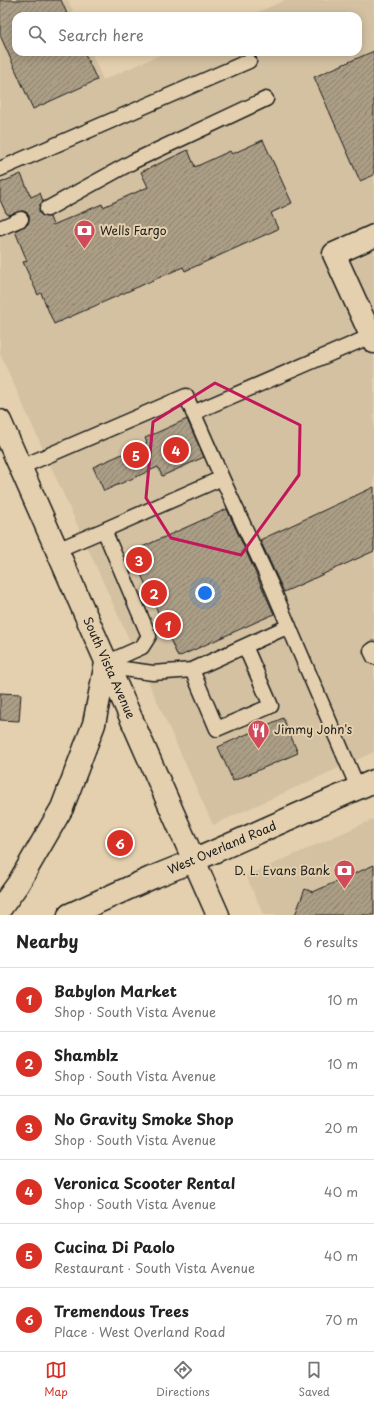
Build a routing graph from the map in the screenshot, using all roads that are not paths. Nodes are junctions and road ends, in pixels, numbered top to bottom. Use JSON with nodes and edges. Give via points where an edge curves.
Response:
{"nodes":[{"id":1,"x":249,"y":61,"type":"dead end"},
{"id":2,"x":266,"y":99,"type":"dead end"},
{"id":3,"x":0,"y":169,"type":"edge"},
{"id":4,"x":47,"y":209,"type":"dead end"},
{"id":5,"x":21,"y":219,"type":"dead end"},
{"id":6,"x":0,"y":228,"type":"edge"},
{"id":7,"x":374,"y":236,"type":"edge"},
{"id":8,"x":373,"y":339,"type":"edge"},
{"id":9,"x":194,"y":413,"type":"junction"},
{"id":10,"x":0,"y":421,"type":"edge"},
{"id":11,"x":21,"y":468,"type":"junction"},
{"id":12,"x":222,"y":478,"type":"junction"},
{"id":13,"x":104,"y":530,"type":"junction"},
{"id":14,"x":57,"y":550,"type":"junction"},
{"id":15,"x":289,"y":626,"type":"junction"},
{"id":16,"x":245,"y":646,"type":"junction"},
{"id":17,"x":374,"y":649,"type":"edge"},
{"id":18,"x":374,"y":657,"type":"edge"},
{"id":19,"x":106,"y":663,"type":"junction"},
{"id":20,"x":192,"y":670,"type":"junction"},
{"id":21,"x":366,"y":784,"type":"edge"},
{"id":22,"x":193,"y":861,"type":"junction"},
{"id":23,"x":0,"y":908,"type":"edge"},
{"id":24,"x":69,"y":915,"type":"edge"},
{"id":25,"x":218,"y":915,"type":"edge"}],
"edges":[{"from":1,"to":3,"type":"lane"},
{"from":2,"to":4,"type":"lane","via":[[134,161]]},
{"from":5,"to":6,"type":"lane"},
{"from":7,"to":8,"type":"main road","via":[[334,254]]},
{"from":8,"to":9,"type":"lane"},
{"from":9,"to":11,"type":"lane","via":[[186,396]]},
{"from":9,"to":12,"type":"lane"},
{"from":10,"to":11,"type":"main road","name":"South Vista Avenue"},
{"from":11,"to":14,"type":"main road","name":"South Vista Avenue"},
{"from":12,"to":13,"type":"lane"},
{"from":12,"to":15,"type":"lane"},
{"from":13,"to":14,"type":"lane"},
{"from":13,"to":19,"type":"lane","via":[[149,636],[142,647]]},
{"from":14,"to":19,"type":"main road","name":"South Vista Avenue"},
{"from":15,"to":16,"type":"lane"},
{"from":15,"to":21,"type":"lane"},
{"from":16,"to":20,"type":"lane"},
{"from":16,"to":20,"type":"lane","via":[[271,706],[217,729]]},
{"from":17,"to":18,"type":"lane","via":[[371,651]]},
{"from":19,"to":20,"type":"lane","via":[[124,669],[153,673]]},
{"from":19,"to":22,"type":"main road","name":"South Vista Avenue"},
{"from":19,"to":23,"type":"main road","via":[[94,724],[62,808],[18,884]]},
{"from":21,"to":22,"type":"main road","name":"West Overland Road"},
{"from":22,"to":24,"type":"main road","name":"West Overland Road"},
{"from":22,"to":25,"type":"main road","name":"South Vista Avenue"}]}
